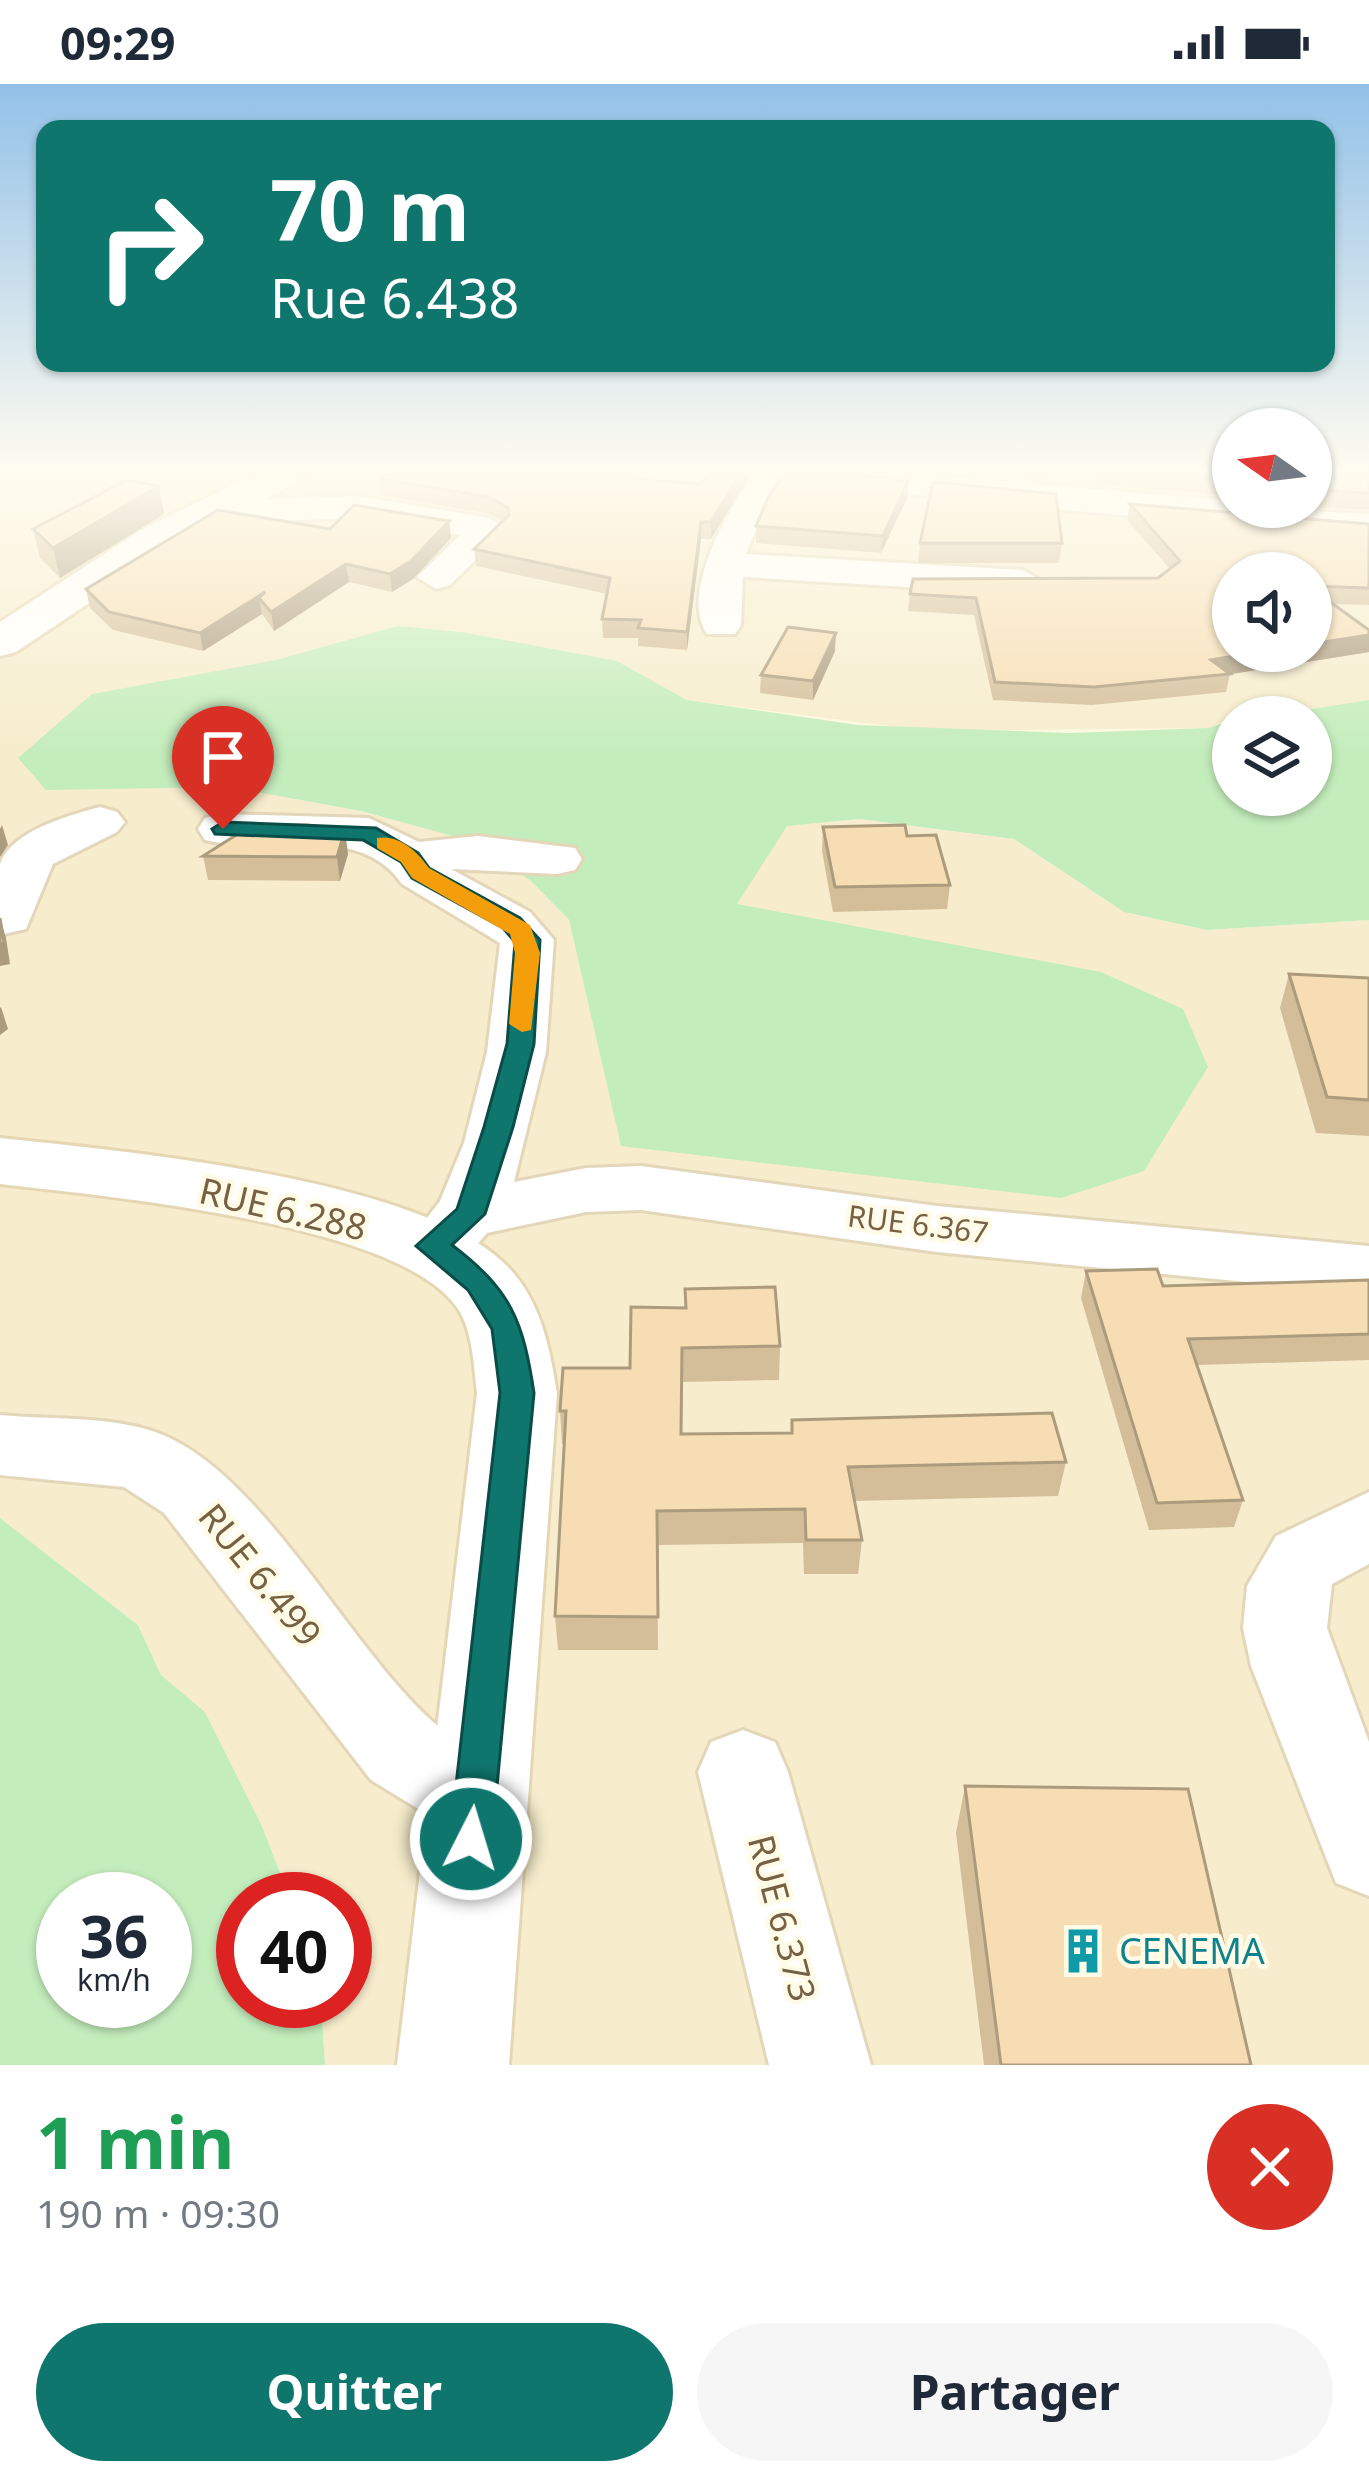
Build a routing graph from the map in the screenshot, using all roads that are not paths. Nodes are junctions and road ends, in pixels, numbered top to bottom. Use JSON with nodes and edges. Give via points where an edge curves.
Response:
{"nodes":[{"id":1,"x":114,"y":566,"type":"edge"},
{"id":2,"x":448,"y":566,"type":"edge"},
{"id":3,"x":724,"y":566,"type":"edge"},
{"id":4,"x":770,"y":566,"type":"edge"},
{"id":5,"x":436,"y":577,"type":"dead end"},
{"id":6,"x":1067,"y":581,"type":"edge"},
{"id":7,"x":721,"y":625,"type":"dead end"},
{"id":8,"x":2,"y":640,"type":"edge"},
{"id":9,"x":100,"y":822,"type":"dead end"},
{"id":10,"x":223,"y":829,"type":"dead end"},
{"id":11,"x":410,"y":858,"type":"junction"},
{"id":12,"x":557,"y":859,"type":"dead end"},
{"id":13,"x":0,"y":920,"type":"edge"},
{"id":14,"x":0,"y":1161,"type":"edge"},
{"id":15,"x":451,"y":1230,"type":"junction"},
{"id":16,"x":1369,"y":1270,"type":"edge"},
{"id":17,"x":0,"y":1445,"type":"edge"},
{"id":18,"x":1369,"y":1525,"type":"edge"},
{"id":19,"x":1348,"y":1740,"type":"edge"},
{"id":20,"x":743,"y":1772,"type":"dead end"},
{"id":21,"x":475,"y":1794,"type":"junction"},
{"id":22,"x":1369,"y":1852,"type":"edge"},
{"id":23,"x":453,"y":2065,"type":"edge"},
{"id":24,"x":820,"y":2065,"type":"edge"}],
"edges":[{"from":1,"to":8,"type":"street"},
{"from":2,"to":5,"type":"street"},
{"from":3,"to":7,"type":"street"},
{"from":4,"to":6,"type":"street"},
{"from":9,"to":13,"type":"street","via":[[26,857],[8,918]]},
{"from":10,"to":11,"type":"street","via":[[368,833]]},
{"from":11,"to":12,"type":"street","via":[[478,851]]},
{"from":11,"to":15,"type":"street","via":[[420,873],[527,940],[520,1044]]},
{"from":14,"to":15,"type":"street","name":"RUE 6.288"},
{"from":15,"to":16,"type":"street","name":"RUE 6.367","via":[[586,1190],[641,1188],[937,1229]]},
{"from":15,"to":21,"type":"street","name":"RUE 6.288","via":[[508,1328],[517,1393]]},
{"from":17,"to":21,"type":"street","name":"RUE 6.499","via":[[140,1458],[191,1491],[402,1751]]},
{"from":18,"to":19,"type":"street","via":[[1304,1560],[1288,1586],[1294,1666]]},
{"from":19,"to":22,"type":"street"},
{"from":20,"to":24,"type":"street","name":"RUE 6.373"},
{"from":21,"to":23,"type":"street","name":"RUE 6.288"}]}
